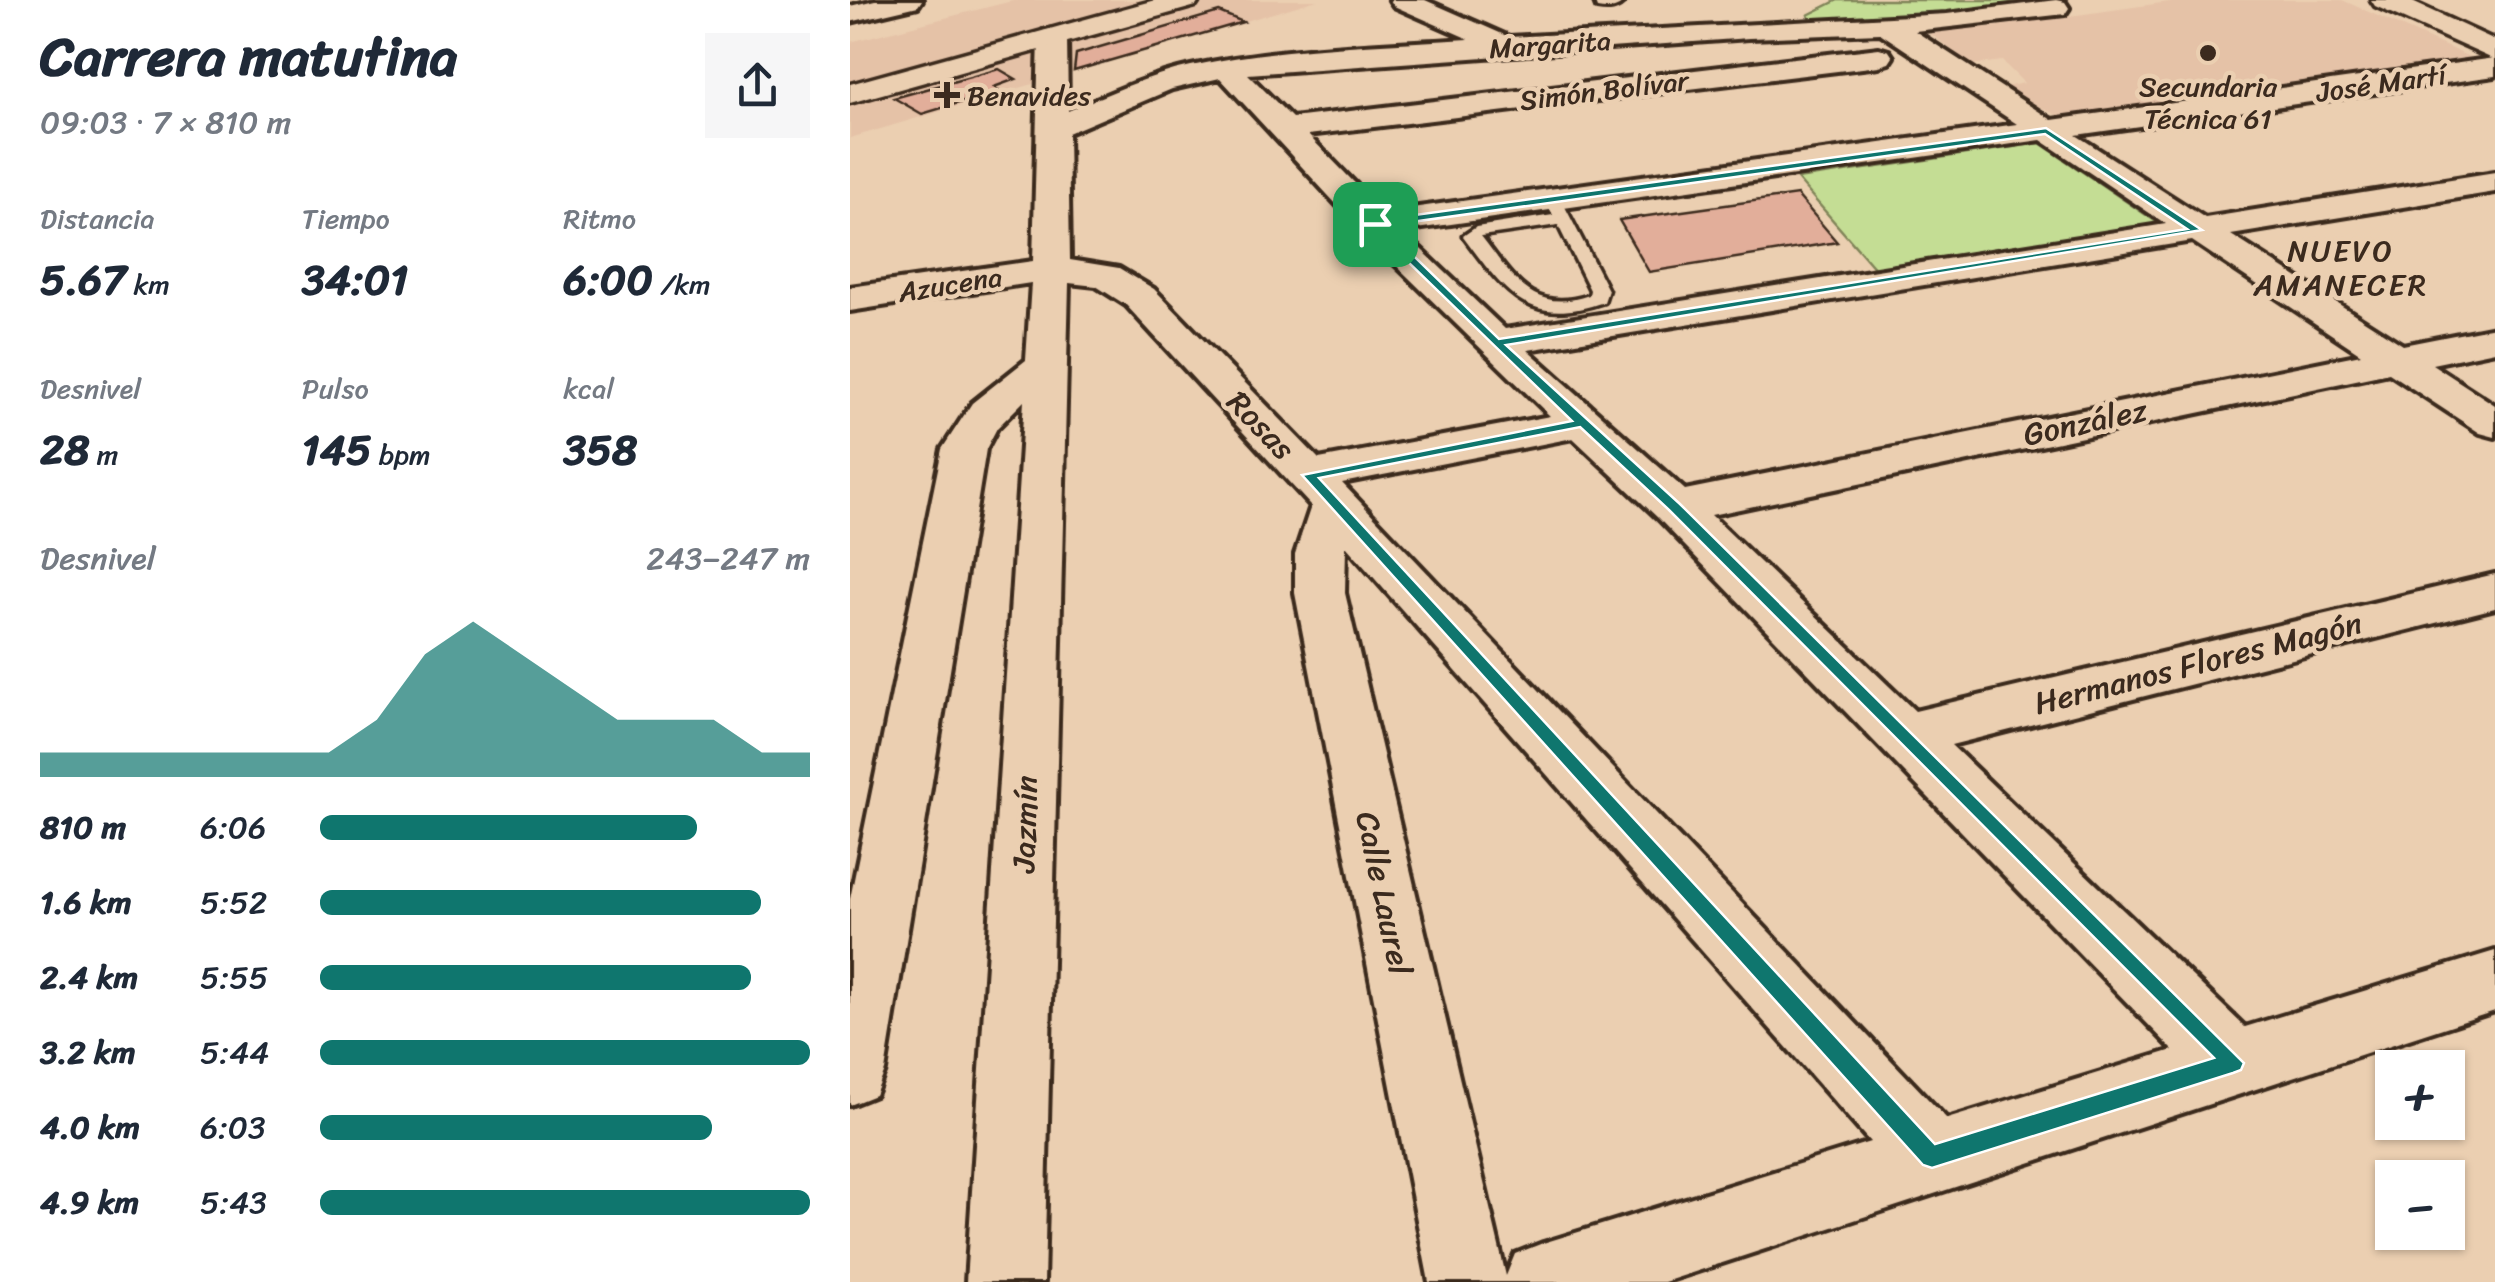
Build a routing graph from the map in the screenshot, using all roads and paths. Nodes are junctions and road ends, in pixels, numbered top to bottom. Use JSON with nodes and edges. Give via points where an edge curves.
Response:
{"nodes":[{"id":1,"x":909,"y":0,"type":"edge"},
{"id":2,"x":1137,"y":0,"type":"edge"},
{"id":3,"x":1186,"y":0,"type":"edge"},
{"id":4,"x":1403,"y":0,"type":"edge"},
{"id":5,"x":1822,"y":0,"type":"edge"},
{"id":6,"x":2385,"y":0,"type":"edge"},
{"id":7,"x":2424,"y":0,"type":"edge"},
{"id":8,"x":1606,"y":1,"type":"edge"},
{"id":9,"x":2048,"y":4,"type":"edge"},
{"id":10,"x":850,"y":14,"type":"edge"},
{"id":11,"x":1888,"y":26,"type":"junction"},
{"id":12,"x":1749,"y":30,"type":"junction"},
{"id":13,"x":2495,"y":32,"type":"edge"},
{"id":14,"x":1684,"y":34,"type":"junction"},
{"id":15,"x":1053,"y":36,"type":"junction"},
{"id":16,"x":1511,"y":48,"type":"junction"},
{"id":17,"x":1925,"y":51,"type":"junction"},
{"id":18,"x":2495,"y":51,"type":"edge"},
{"id":19,"x":2495,"y":67,"type":"edge"},
{"id":20,"x":1226,"y":68,"type":"junction"},
{"id":21,"x":898,"y":72,"type":"junction"},
{"id":22,"x":850,"y":77,"type":"edge"},
{"id":23,"x":850,"y":94,"type":"edge"},
{"id":24,"x":1053,"y":128,"type":"junction"},
{"id":25,"x":1282,"y":128,"type":"junction"},
{"id":26,"x":2046,"y":131,"type":"junction"},
{"id":27,"x":2495,"y":182,"type":"edge"},
{"id":28,"x":1558,"y":209,"type":"junction"},
{"id":29,"x":1375,"y":224,"type":"junction"},
{"id":30,"x":2197,"y":230,"type":"junction"},
{"id":31,"x":1051,"y":269,"type":"junction"},
{"id":32,"x":850,"y":299,"type":"edge"},
{"id":33,"x":2495,"y":340,"type":"edge"},
{"id":34,"x":1496,"y":343,"type":"junction"},
{"id":35,"x":2393,"y":358,"type":"junction"},
{"id":36,"x":1044,"y":367,"type":"junction"},
{"id":37,"x":1582,"y":423,"type":"junction"},
{"id":38,"x":2495,"y":424,"type":"edge"},
{"id":39,"x":1322,"y":490,"type":"junction"},
{"id":40,"x":1674,"y":507,"type":"junction"},
{"id":41,"x":2495,"y":591,"type":"edge"},
{"id":42,"x":1902,"y":736,"type":"junction"},
{"id":43,"x":2495,"y":981,"type":"edge"},
{"id":44,"x":2233,"y":1063,"type":"junction"},
{"id":45,"x":850,"y":1072,"type":"edge"},
{"id":46,"x":1932,"y":1157,"type":"junction"},
{"id":47,"x":1005,"y":1282,"type":"edge"},
{"id":48,"x":1468,"y":1282,"type":"edge"},
{"id":49,"x":1543,"y":1282,"type":"edge"}],
"edges":[{"from":1,"to":10,"type":"street"},
{"from":2,"to":21,"type":"main road"},
{"from":3,"to":15,"type":"main road"},
{"from":4,"to":16,"type":"street"},
{"from":5,"to":12,"type":"street"},
{"from":6,"to":18,"type":"main road"},
{"from":7,"to":13,"type":"main road"},
{"from":8,"to":14,"type":"street"},
{"from":9,"to":11,"type":"street","name":"Margarita","via":[[2008,16]]},
{"from":11,"to":12,"type":"street","name":"Margarita"},
{"from":11,"to":17,"type":"street"},
{"from":12,"to":14,"type":"street","name":"Margarita"},
{"from":14,"to":16,"type":"street","name":"Margarita"},
{"from":15,"to":21,"type":"main road"},
{"from":15,"to":24,"type":"street","name":"Jazmín"},
{"from":16,"to":20,"type":"street","name":"Margarita"},
{"from":17,"to":25,"type":"street","name":"Simón Bolívar"},
{"from":17,"to":26,"type":"street"},
{"from":19,"to":26,"type":"street","name":"José Martí"},
{"from":20,"to":24,"type":"street","name":"Margarita","via":[[1162,83]]},
{"from":20,"to":25,"type":"street"},
{"from":21,"to":22,"type":"main road"},
{"from":21,"to":23,"type":"main road"},
{"from":24,"to":31,"type":"street","name":"Jazmín"},
{"from":25,"to":29,"type":"street"},
{"from":26,"to":28,"type":"street","name":"José Martí"},
{"from":26,"to":30,"type":"street"},
{"from":27,"to":30,"type":"street"},
{"from":28,"to":28,"type":"lane","via":[[1599,290],[1585,304],[1548,309],[1531,305],[1472,236]]},
{"from":28,"to":29,"type":"street","name":"José Martí"},
{"from":29,"to":34,"type":"street"},
{"from":30,"to":34,"type":"street"},
{"from":30,"to":35,"type":"street"},
{"from":31,"to":32,"type":"street","name":"Azucena"},
{"from":31,"to":36,"type":"street","name":"Jazmín"},
{"from":31,"to":39,"type":"street","name":"Rosas","via":[[1106,276],[1130,290]]},
{"from":33,"to":35,"type":"street","name":"González"},
{"from":34,"to":37,"type":"street"},
{"from":35,"to":38,"type":"street"},
{"from":35,"to":40,"type":"street","name":"González"},
{"from":36,"to":45,"type":"street","via":[[990,405],[964,449]]},
{"from":36,"to":47,"type":"street","name":"Jazmín"},
{"from":37,"to":39,"type":"street"},
{"from":37,"to":40,"type":"street"},
{"from":39,"to":46,"type":"street","name":"Rosas"},
{"from":39,"to":48,"type":"street","name":"Calle Laurel","via":[[1320,593]]},
{"from":40,"to":42,"type":"street"},
{"from":41,"to":42,"type":"street","name":"Hermanos Flores Magón"},
{"from":42,"to":44,"type":"street"},
{"from":43,"to":44,"type":"street"},
{"from":44,"to":46,"type":"street"},
{"from":46,"to":49,"type":"street"}]}
